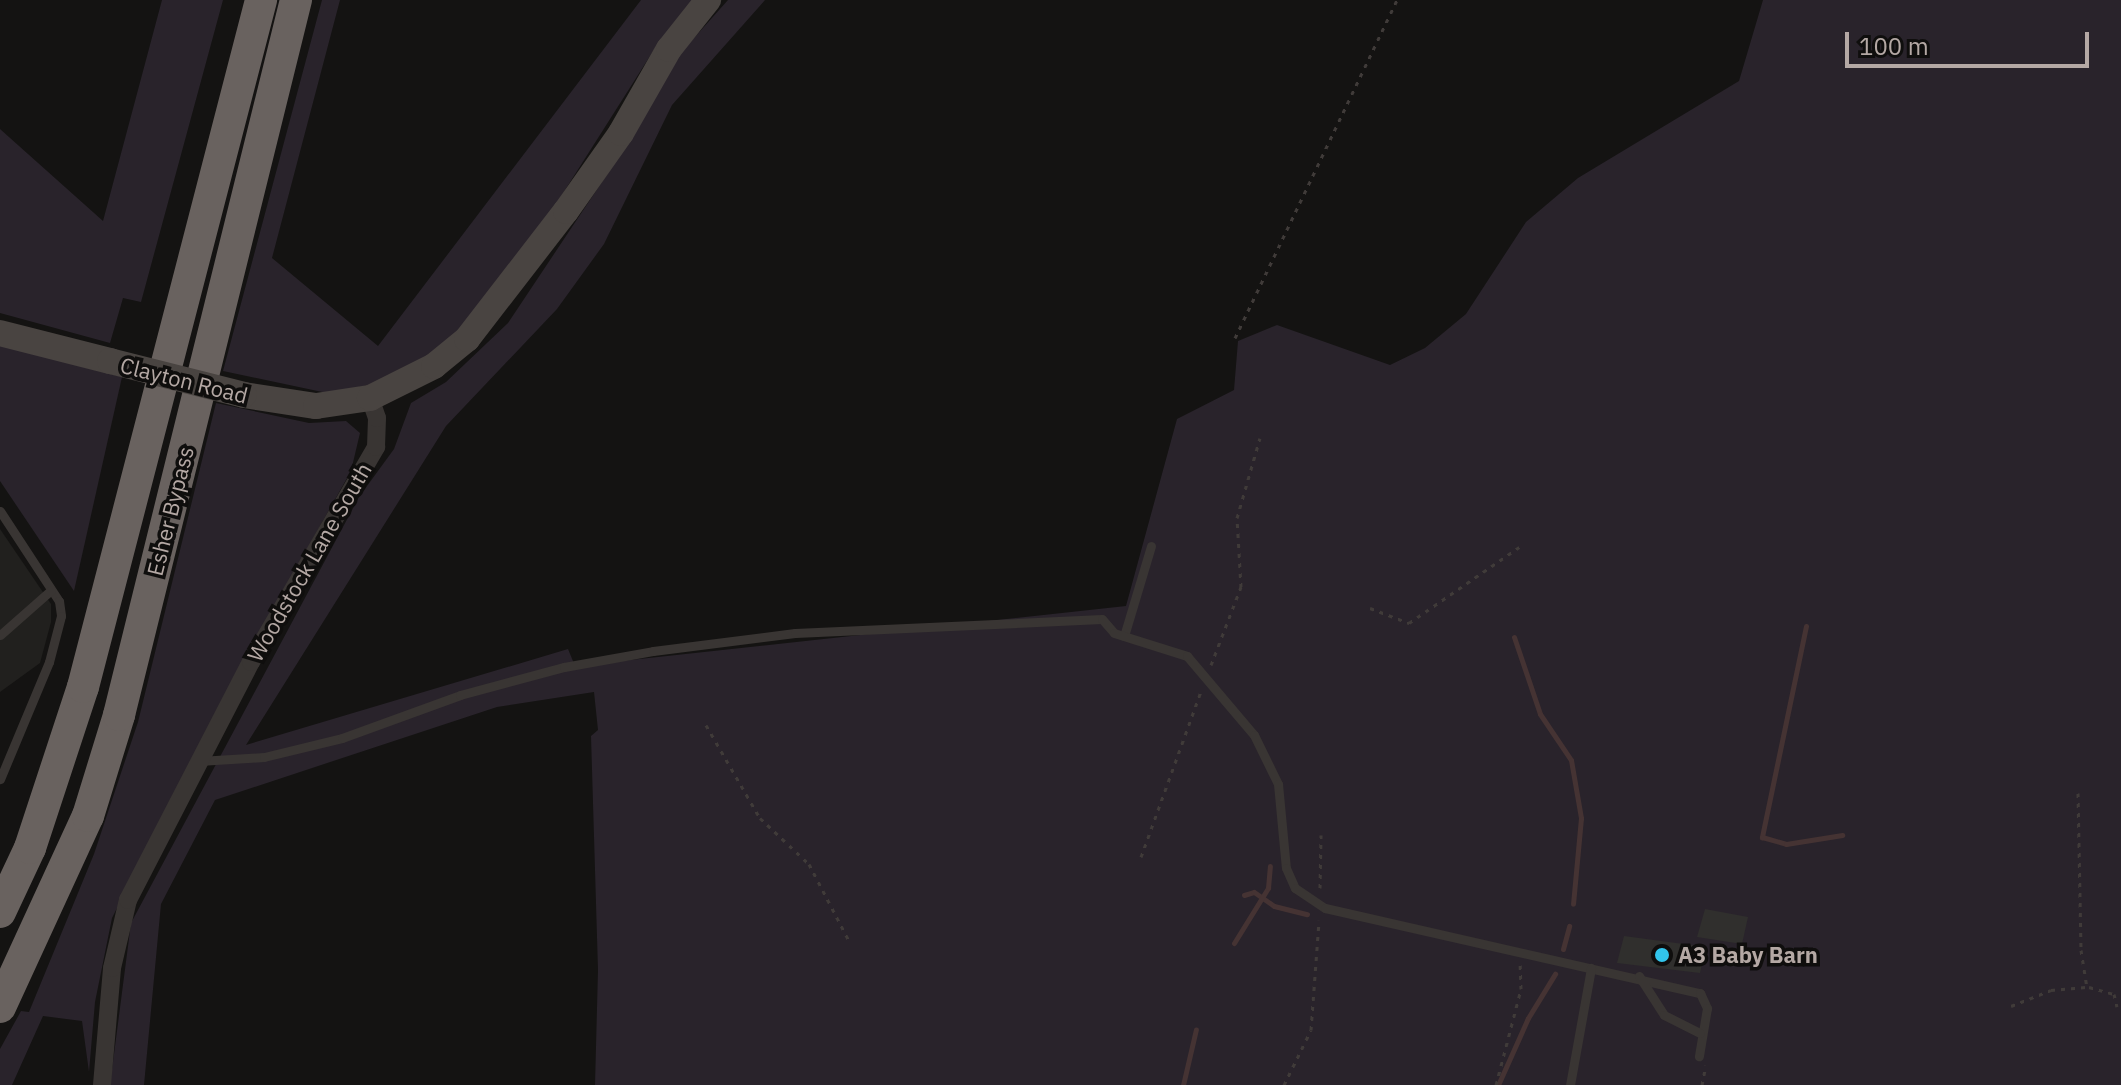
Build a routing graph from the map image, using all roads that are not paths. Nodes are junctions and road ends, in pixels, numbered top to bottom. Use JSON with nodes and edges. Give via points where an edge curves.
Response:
{"nodes":[{"id":1,"x":261,"y":0,"type":"edge"},
{"id":2,"x":296,"y":0,"type":"edge"},
{"id":3,"x":708,"y":0,"type":"edge"},
{"id":4,"x":0,"y":333,"type":"edge"},
{"id":5,"x":370,"y":398,"type":"junction"},
{"id":6,"x":0,"y":511,"type":"edge"},
{"id":7,"x":1151,"y":546,"type":"dead end"},
{"id":8,"x":51,"y":590,"type":"junction"},
{"id":9,"x":0,"y":635,"type":"edge"},
{"id":10,"x":1124,"y":636,"type":"junction"},
{"id":11,"x":199,"y":761,"type":"junction"},
{"id":12,"x":0,"y":779,"type":"edge"},
{"id":13,"x":0,"y":912,"type":"edge"},
{"id":14,"x":1591,"y":968,"type":"junction"},
{"id":15,"x":1639,"y":976,"type":"junction"},
{"id":16,"x":0,"y":1007,"type":"edge"},
{"id":17,"x":1700,"y":1033,"type":"junction"},
{"id":18,"x":1699,"y":1056,"type":"road end"},
{"id":19,"x":102,"y":1085,"type":"edge"},
{"id":20,"x":1570,"y":1085,"type":"edge"}],
"edges":[{"from":1,"to":13,"type":"highway","name":"Esher Bypass","via":[[83,687],[30,848]]},
{"from":2,"to":16,"type":"highway","name":"Esher Bypass","via":[[119,715],[88,816]]},
{"from":3,"to":5,"type":"street","via":[[669,49],[621,133],[493,310],[434,366]]},
{"from":4,"to":5,"type":"street","name":"Clayton Road","bridge":true,"via":[[244,395],[316,406]]},
{"from":5,"to":11,"type":"street","name":"Woodstock Lane South","via":[[377,418],[376,447]]},
{"from":6,"to":8,"type":"lane"},
{"from":7,"to":10,"type":"lane"},
{"from":8,"to":9,"type":"lane"},
{"from":8,"to":12,"type":"lane","via":[[59,601],[58,631]]},
{"from":10,"to":11,"type":"lane","via":[[1091,617],[795,633],[653,651],[564,667],[460,695],[311,746],[228,763]]},
{"from":10,"to":14,"type":"lane","via":[[1187,656],[1254,735],[1278,784],[1286,868],[1295,888],[1325,908]]},
{"from":11,"to":19,"type":"street","name":"Woodstock Lane South","via":[[124,912],[112,968]]},
{"from":14,"to":15,"type":"lane"},
{"from":14,"to":20,"type":"lane"},
{"from":15,"to":17,"type":"lane","via":[[1664,1015]]},
{"from":15,"to":17,"type":"lane","via":[[1700,993],[1707,1008]]},
{"from":17,"to":18,"type":"lane"}]}
